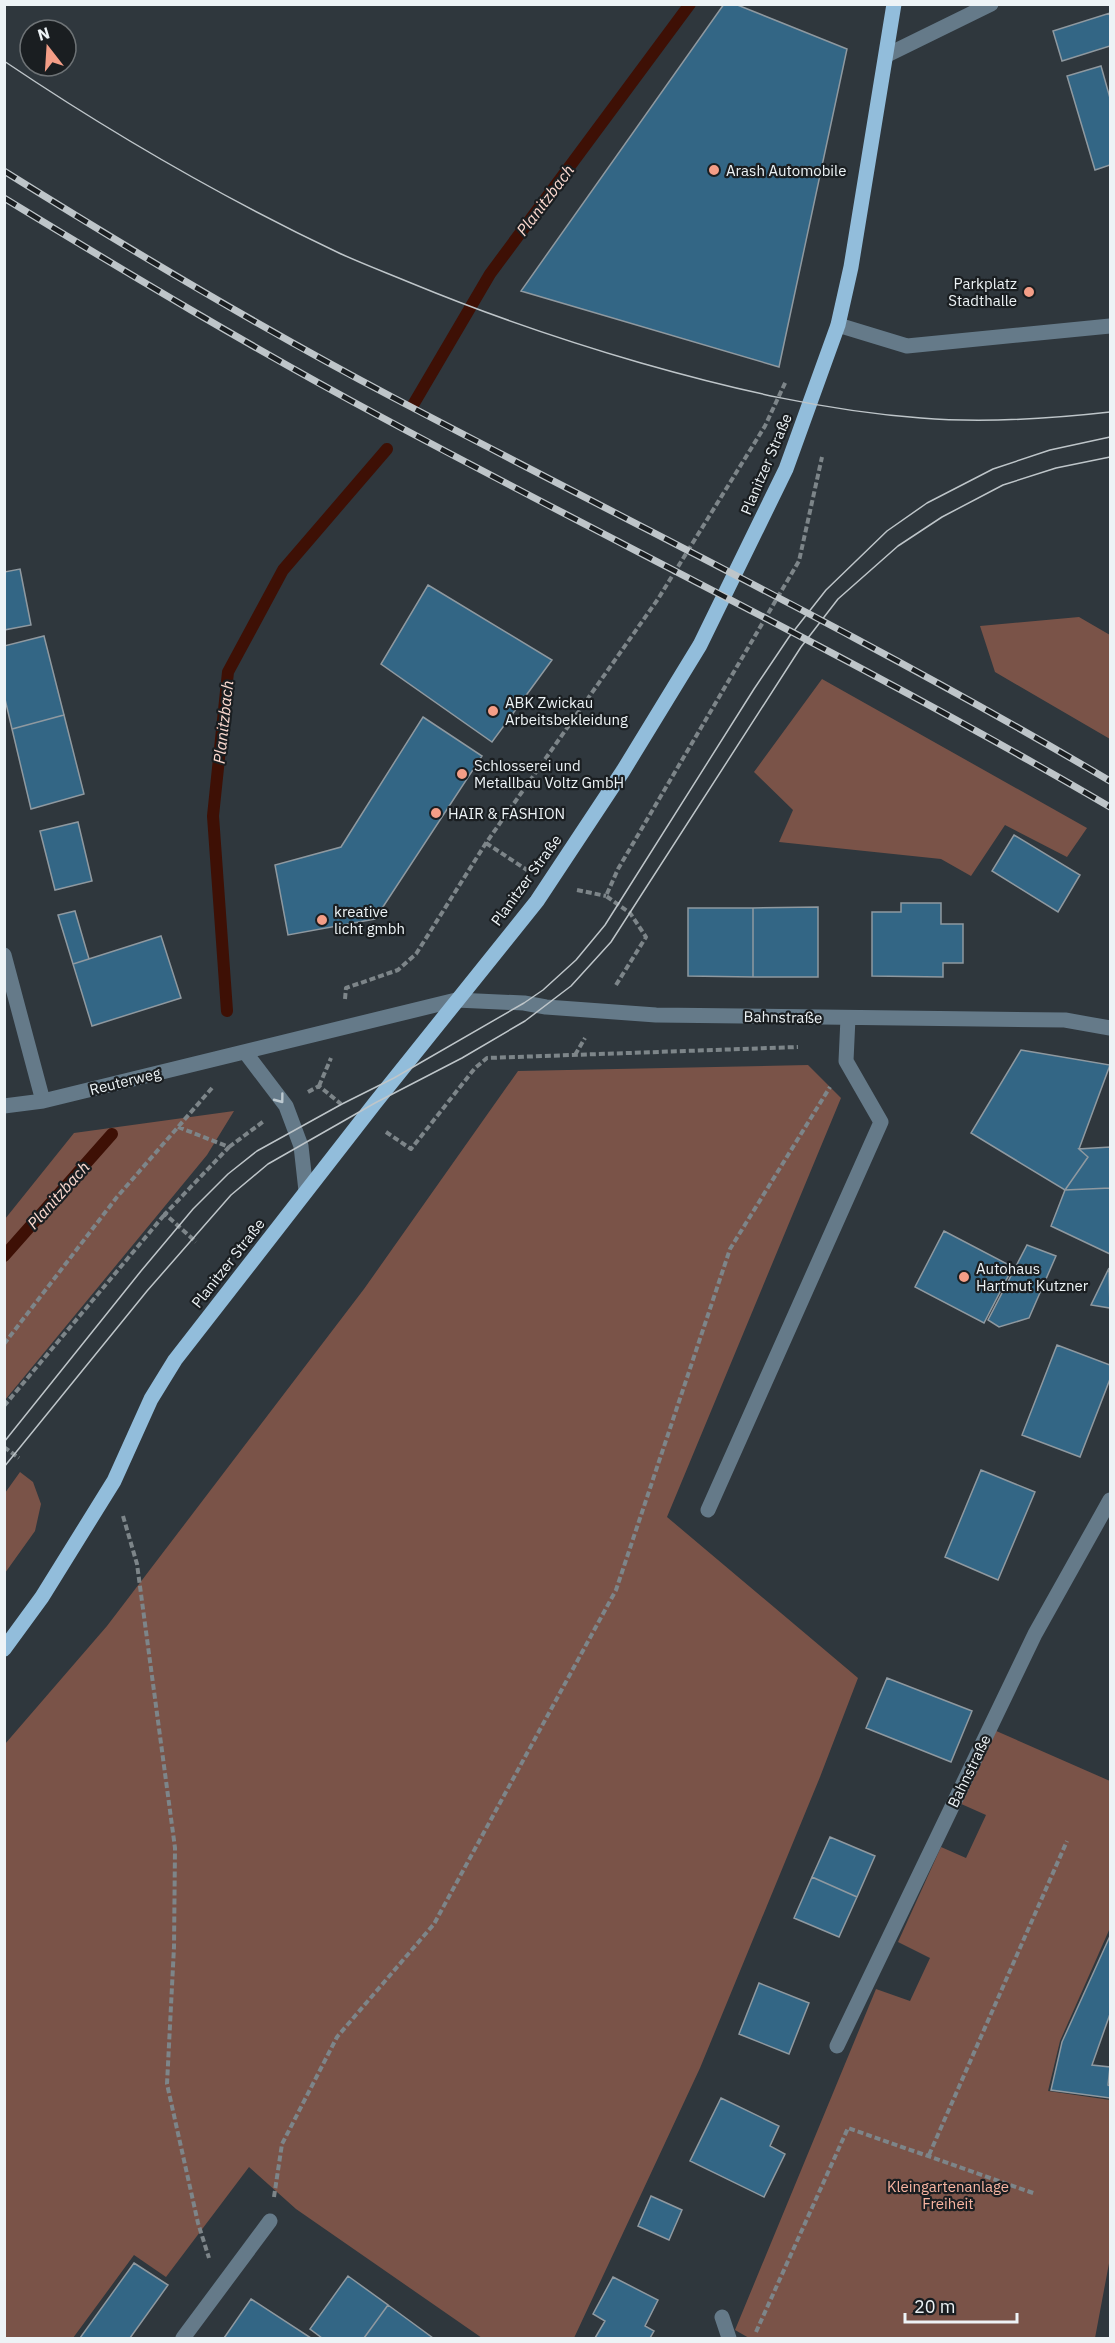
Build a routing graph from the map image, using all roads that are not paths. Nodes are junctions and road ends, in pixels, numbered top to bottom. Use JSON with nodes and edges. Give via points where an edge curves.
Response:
{"nodes":[{"id":1,"x":894,"y":4,"type":"edge"},
{"id":2,"x":991,"y":4,"type":"edge"},
{"id":3,"x":887,"y":55,"type":"junction"},
{"id":4,"x":838,"y":325,"type":"junction"},
{"id":5,"x":1110,"y":326,"type":"edge"},
{"id":6,"x":4,"y":955,"type":"edge"},
{"id":7,"x":456,"y":1000,"type":"junction"},
{"id":8,"x":848,"y":1018,"type":"junction"},
{"id":9,"x":1110,"y":1028,"type":"edge"},
{"id":10,"x":245,"y":1053,"type":"junction"},
{"id":11,"x":44,"y":1101,"type":"junction"},
{"id":12,"x":4,"y":1106,"type":"edge"},
{"id":13,"x":306,"y":1191,"type":"junction"},
{"id":14,"x":1110,"y":1500,"type":"edge"},
{"id":15,"x":708,"y":1510,"type":"dead end"},
{"id":16,"x":4,"y":1649,"type":"edge"},
{"id":17,"x":837,"y":2046,"type":"dead end"},
{"id":18,"x":270,"y":2221,"type":"road end"},
{"id":19,"x":722,"y":2316,"type":"dead end"},
{"id":20,"x":183,"y":2338,"type":"edge"},
{"id":21,"x":729,"y":2338,"type":"edge"}],
"edges":[{"from":1,"to":3,"type":"main road","name":"Planitzer Straße"},
{"from":2,"to":3,"type":"street"},
{"from":3,"to":4,"type":"main road","name":"Planitzer Straße"},
{"from":4,"to":5,"type":"street","via":[[907,346]]},
{"from":4,"to":7,"type":"main road","name":"Planitzer Straße","via":[[786,469],[700,645],[548,885]]},
{"from":6,"to":11,"type":"street"},
{"from":7,"to":8,"type":"street","name":"Bahnstraße","via":[[656,1015]]},
{"from":7,"to":10,"type":"street","name":"Reuterweg"},
{"from":7,"to":13,"type":"main road","name":"Planitzer Straße"},
{"from":8,"to":9,"type":"street","name":"Bahnstraße","via":[[1065,1020]]},
{"from":8,"to":15,"type":"street","via":[[846,1061],[881,1122]]},
{"from":10,"to":11,"type":"street","name":"Reuterweg"},
{"from":10,"to":13,"type":"street","one_way":true,"via":[[286,1106],[301,1146]]},
{"from":11,"to":12,"type":"street","name":"Reuterweg"},
{"from":13,"to":16,"type":"main road","name":"Planitzer Straße","via":[[175,1360],[151,1400],[114,1480],[42,1597]]},
{"from":14,"to":17,"type":"street","name":"Bahnstraße","via":[[1035,1634]]},
{"from":18,"to":20,"type":"street"},
{"from":19,"to":21,"type":"street"}]}
